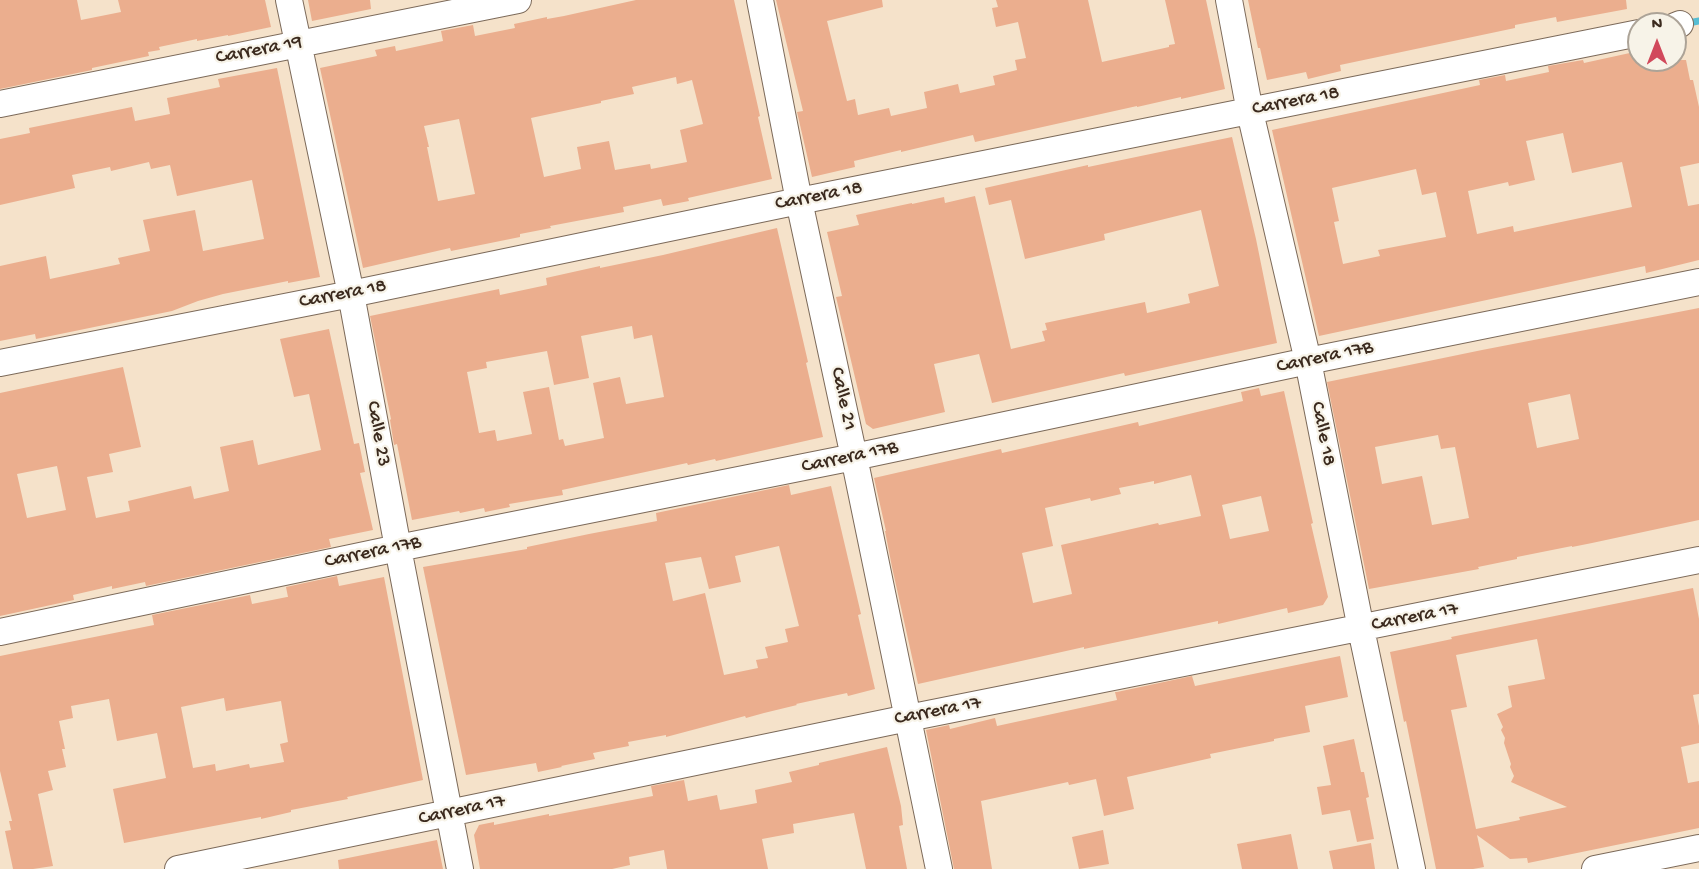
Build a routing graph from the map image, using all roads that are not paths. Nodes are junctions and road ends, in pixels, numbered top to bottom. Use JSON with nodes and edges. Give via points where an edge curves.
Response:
{"nodes":[{"id":1,"x":289,"y":0,"type":"edge"},
{"id":2,"x":518,"y":0,"type":"edge"},
{"id":3,"x":760,"y":0,"type":"edge"},
{"id":4,"x":1229,"y":0,"type":"edge"},
{"id":5,"x":1627,"y":35,"type":"edge"},
{"id":6,"x":299,"y":43,"type":"junction"},
{"id":7,"x":0,"y":104,"type":"edge"},
{"id":8,"x":1250,"y":112,"type":"junction"},
{"id":9,"x":799,"y":201,"type":"junction"},
{"id":10,"x":1699,"y":282,"type":"edge"},
{"id":11,"x":351,"y":294,"type":"junction"},
{"id":12,"x":1308,"y":362,"type":"junction"},
{"id":13,"x":0,"y":363,"type":"edge"},
{"id":14,"x":854,"y":458,"type":"junction"},
{"id":15,"x":398,"y":548,"type":"junction"},
{"id":16,"x":1699,"y":560,"type":"edge"},
{"id":17,"x":1360,"y":629,"type":"junction"},
{"id":18,"x":0,"y":632,"type":"edge"},
{"id":19,"x":908,"y":718,"type":"junction"},
{"id":20,"x":450,"y":814,"type":"junction"},
{"id":21,"x":1699,"y":848,"type":"edge"},
{"id":22,"x":178,"y":869,"type":"edge"},
{"id":23,"x":460,"y":869,"type":"edge"},
{"id":24,"x":939,"y":869,"type":"edge"},
{"id":25,"x":1412,"y":869,"type":"edge"},
{"id":26,"x":1595,"y":869,"type":"edge"}],
"edges":[{"from":1,"to":6,"type":"street","name":"Calle 23"},
{"from":2,"to":6,"type":"street","name":"Carrera 19"},
{"from":3,"to":9,"type":"street","name":"Calle 21"},
{"from":4,"to":8,"type":"street","name":"Calle 18"},
{"from":5,"to":8,"type":"street","name":"Carrera 18"},
{"from":6,"to":7,"type":"street","name":"Carrera 19"},
{"from":6,"to":11,"type":"street","name":"Calle 23"},
{"from":8,"to":9,"type":"street","name":"Carrera 18"},
{"from":8,"to":12,"type":"street","name":"Calle 18"},
{"from":9,"to":11,"type":"street","name":"Carrera 18"},
{"from":9,"to":14,"type":"street","name":"Calle 21"},
{"from":10,"to":12,"type":"street","name":"Carrera 17B"},
{"from":11,"to":13,"type":"street","name":"Carrera 18"},
{"from":11,"to":15,"type":"street","name":"Calle 23"},
{"from":12,"to":14,"type":"street","name":"Carrera 17B"},
{"from":12,"to":17,"type":"street","name":"Calle 18"},
{"from":14,"to":15,"type":"street","name":"Carrera 17B"},
{"from":14,"to":19,"type":"street","name":"Calle 21"},
{"from":15,"to":18,"type":"street","name":"Carrera 17B"},
{"from":15,"to":20,"type":"street","name":"Calle 23"},
{"from":16,"to":17,"type":"street","name":"Carrera 17"},
{"from":17,"to":19,"type":"street","name":"Carrera 17"},
{"from":17,"to":25,"type":"street","name":"Calle 18"},
{"from":19,"to":20,"type":"street","name":"Carrera 17"},
{"from":19,"to":24,"type":"street","name":"Calle 21"},
{"from":20,"to":22,"type":"street","name":"Carrera 17"},
{"from":20,"to":23,"type":"street","name":"Calle 23"},
{"from":21,"to":26,"type":"street"}]}
